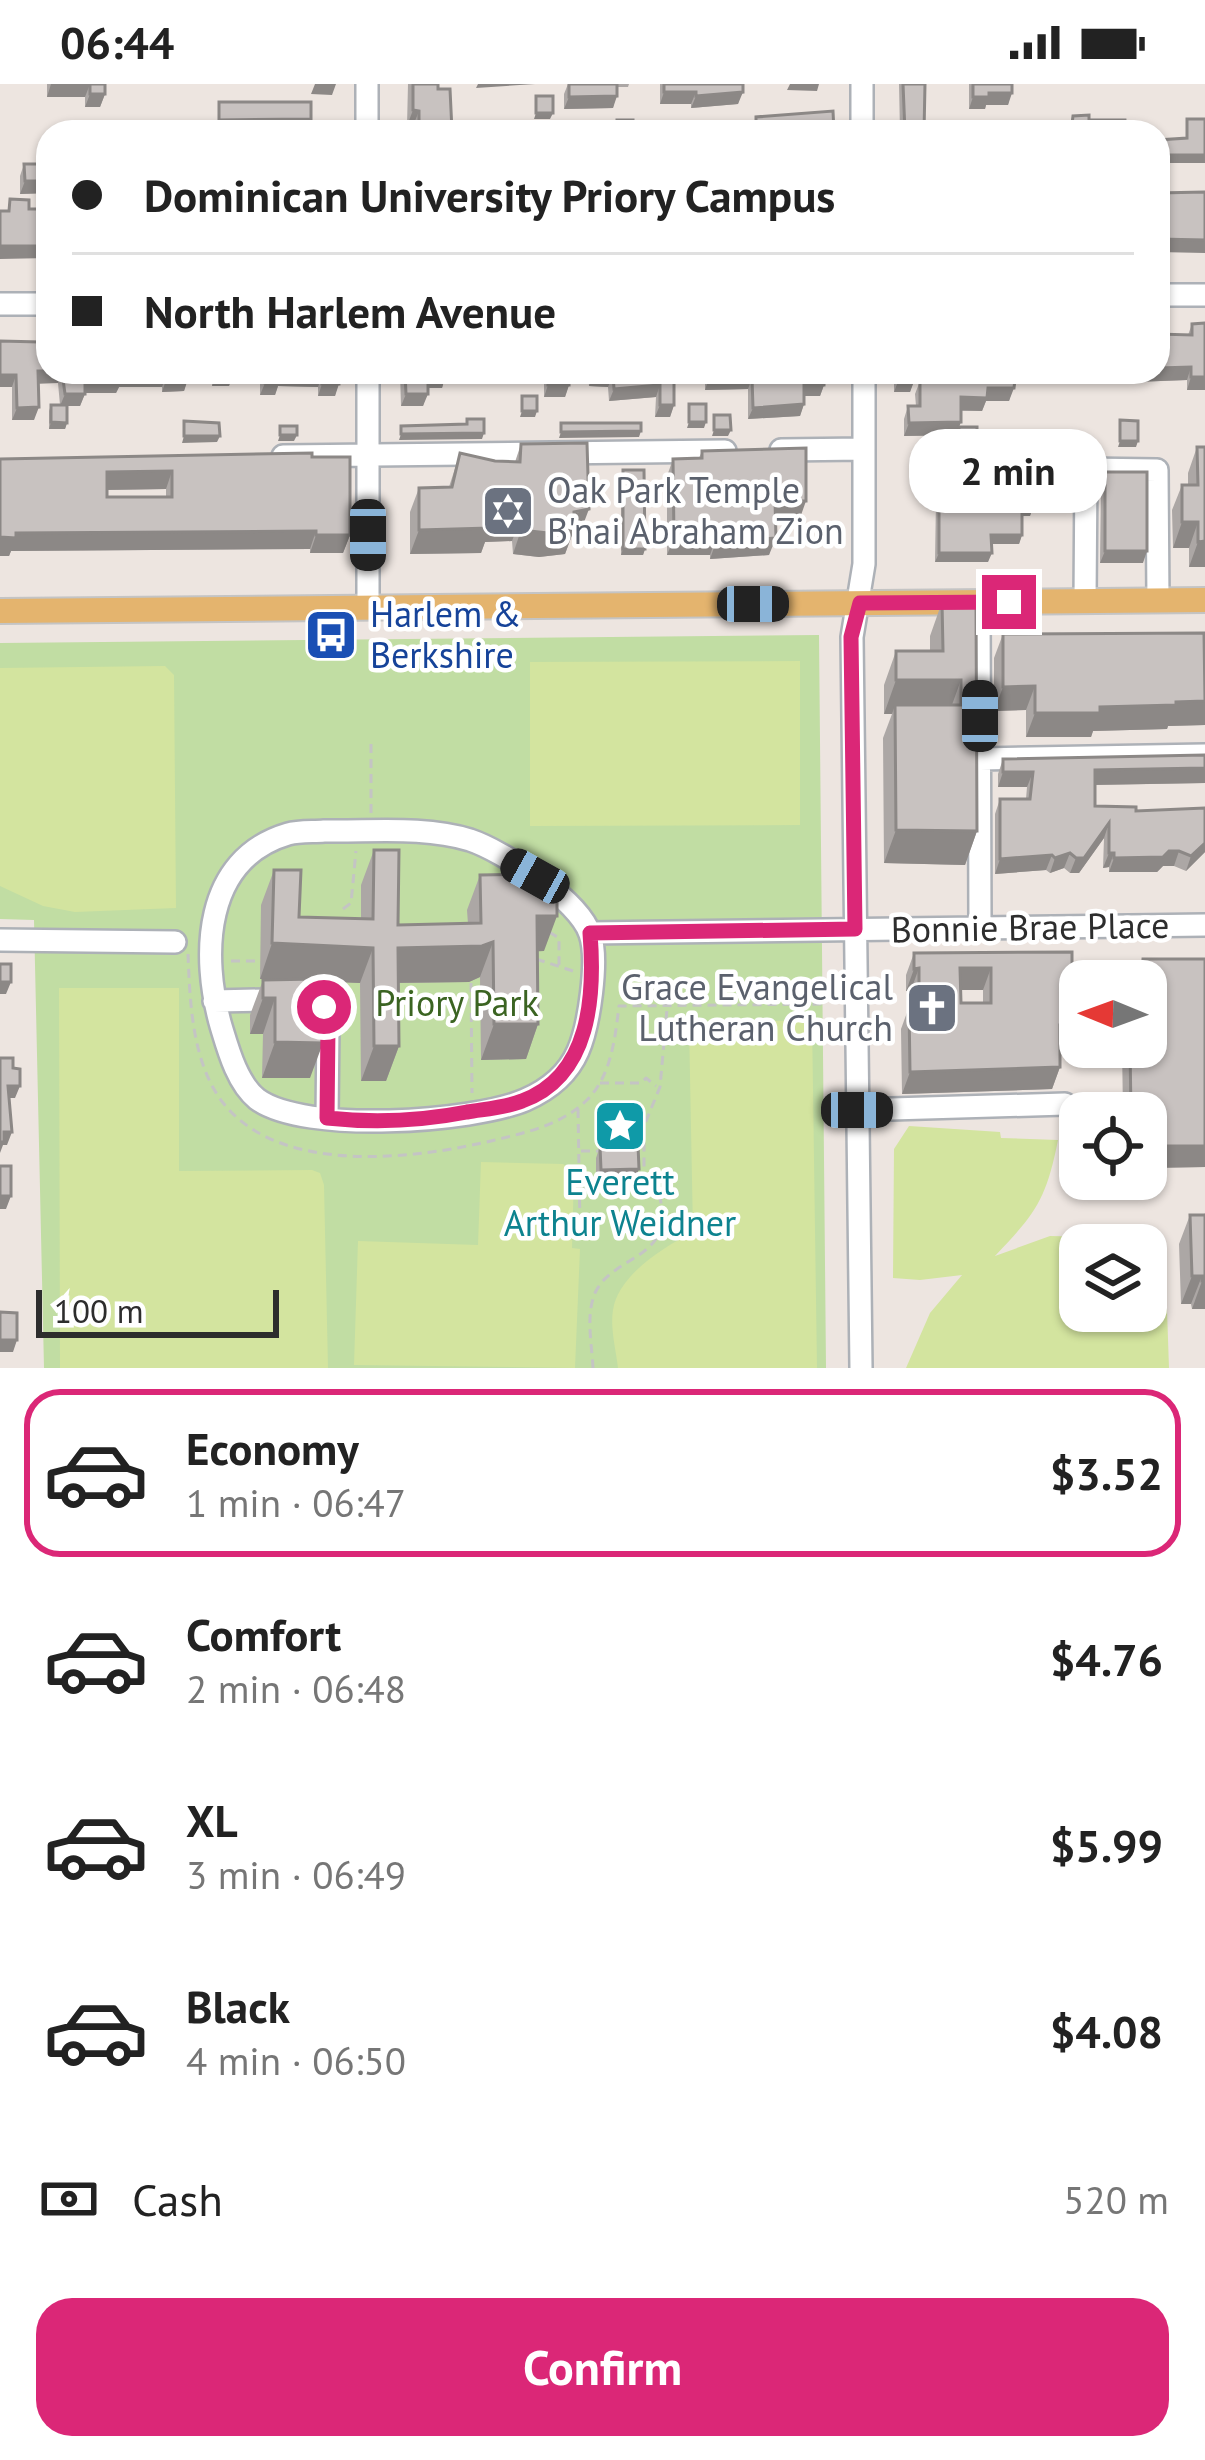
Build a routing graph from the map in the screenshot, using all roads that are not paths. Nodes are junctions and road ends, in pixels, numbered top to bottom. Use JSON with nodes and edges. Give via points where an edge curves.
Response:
{"nodes":[{"id":1,"x":367,"y":84,"type":"edge"},
{"id":2,"x":862,"y":84,"type":"edge"},
{"id":3,"x":367,"y":120,"type":"edge"},
{"id":4,"x":862,"y":120,"type":"edge"},
{"id":5,"x":1170,"y":295,"type":"edge"},
{"id":6,"x":1205,"y":295,"type":"edge"},
{"id":7,"x":0,"y":304,"type":"edge"},
{"id":8,"x":36,"y":304,"type":"edge"},
{"id":9,"x":368,"y":384,"type":"edge"},
{"id":10,"x":864,"y":384,"type":"edge"},
{"id":11,"x":864,"y":449,"type":"junction"},
{"id":12,"x":368,"y":455,"type":"junction"},
{"id":13,"x":254,"y":457,"type":"edge"},
{"id":14,"x":1205,"y":600,"type":"edge"},
{"id":15,"x":1084,"y":601,"type":"junction"},
{"id":16,"x":1158,"y":601,"type":"junction"},
{"id":17,"x":979,"y":602,"type":"junction"},
{"id":18,"x":860,"y":603,"type":"junction"},
{"id":19,"x":368,"y":608,"type":"junction"},
{"id":20,"x":0,"y":611,"type":"edge"},
{"id":21,"x":1205,"y":755,"type":"edge"},
{"id":22,"x":980,"y":759,"type":"junction"},
{"id":23,"x":1205,"y":925,"type":"edge"},
{"id":24,"x":980,"y":928,"type":"junction"},
{"id":25,"x":855,"y":929,"type":"junction"},
{"id":26,"x":590,"y":933,"type":"junction"},
{"id":27,"x":0,"y":940,"type":"edge"},
{"id":28,"x":175,"y":942,"type":"road end"},
{"id":29,"x":214,"y":1001,"type":"junction"},
{"id":30,"x":1059,"y":1104,"type":"edge"},
{"id":31,"x":857,"y":1110,"type":"junction"},
{"id":32,"x":327,"y":1118,"type":"junction"},
{"id":33,"x":861,"y":1368,"type":"edge"}],
"edges":[{"from":1,"to":3,"type":"street"},
{"from":2,"to":4,"type":"street"},
{"from":5,"to":6,"type":"street"},
{"from":7,"to":8,"type":"street"},
{"from":9,"to":12,"type":"street"},
{"from":10,"to":11,"type":"street"},
{"from":11,"to":12,"type":"street"},
{"from":11,"to":18,"type":"street"},
{"from":12,"to":13,"type":"street"},
{"from":12,"to":19,"type":"street"},
{"from":14,"to":16,"type":"main road"},
{"from":15,"to":16,"type":"main road"},
{"from":15,"to":16,"type":"street","via":[[1085,469],[1157,470]]},
{"from":15,"to":17,"type":"main road"},
{"from":17,"to":18,"type":"main road"},
{"from":17,"to":22,"type":"street"},
{"from":18,"to":19,"type":"main road"},
{"from":18,"to":25,"type":"street","via":[[851,637]]},
{"from":19,"to":20,"type":"main road"},
{"from":21,"to":22,"type":"street"},
{"from":22,"to":24,"type":"street"},
{"from":23,"to":24,"type":"street","name":"Bonnie Brae Place"},
{"from":24,"to":25,"type":"street","name":"Bonnie Brae Place"},
{"from":25,"to":26,"type":"street","name":"Bonnie Brae Place"},
{"from":25,"to":31,"type":"street"},
{"from":26,"to":29,"type":"street","via":[[535,876],[472,841],[424,832],[289,833],[260,848],[224,887],[208,962]]},
{"from":26,"to":32,"type":"street","via":[[592,977],[578,1051],[547,1088],[472,1111]]},
{"from":27,"to":28,"type":"street"},
{"from":29,"to":32,"type":"street","via":[[254,1097]]},
{"from":29,"to":32,"type":"street","via":[[310,1000],[324,1007]]},
{"from":30,"to":31,"type":"street"},
{"from":31,"to":33,"type":"street"}]}
